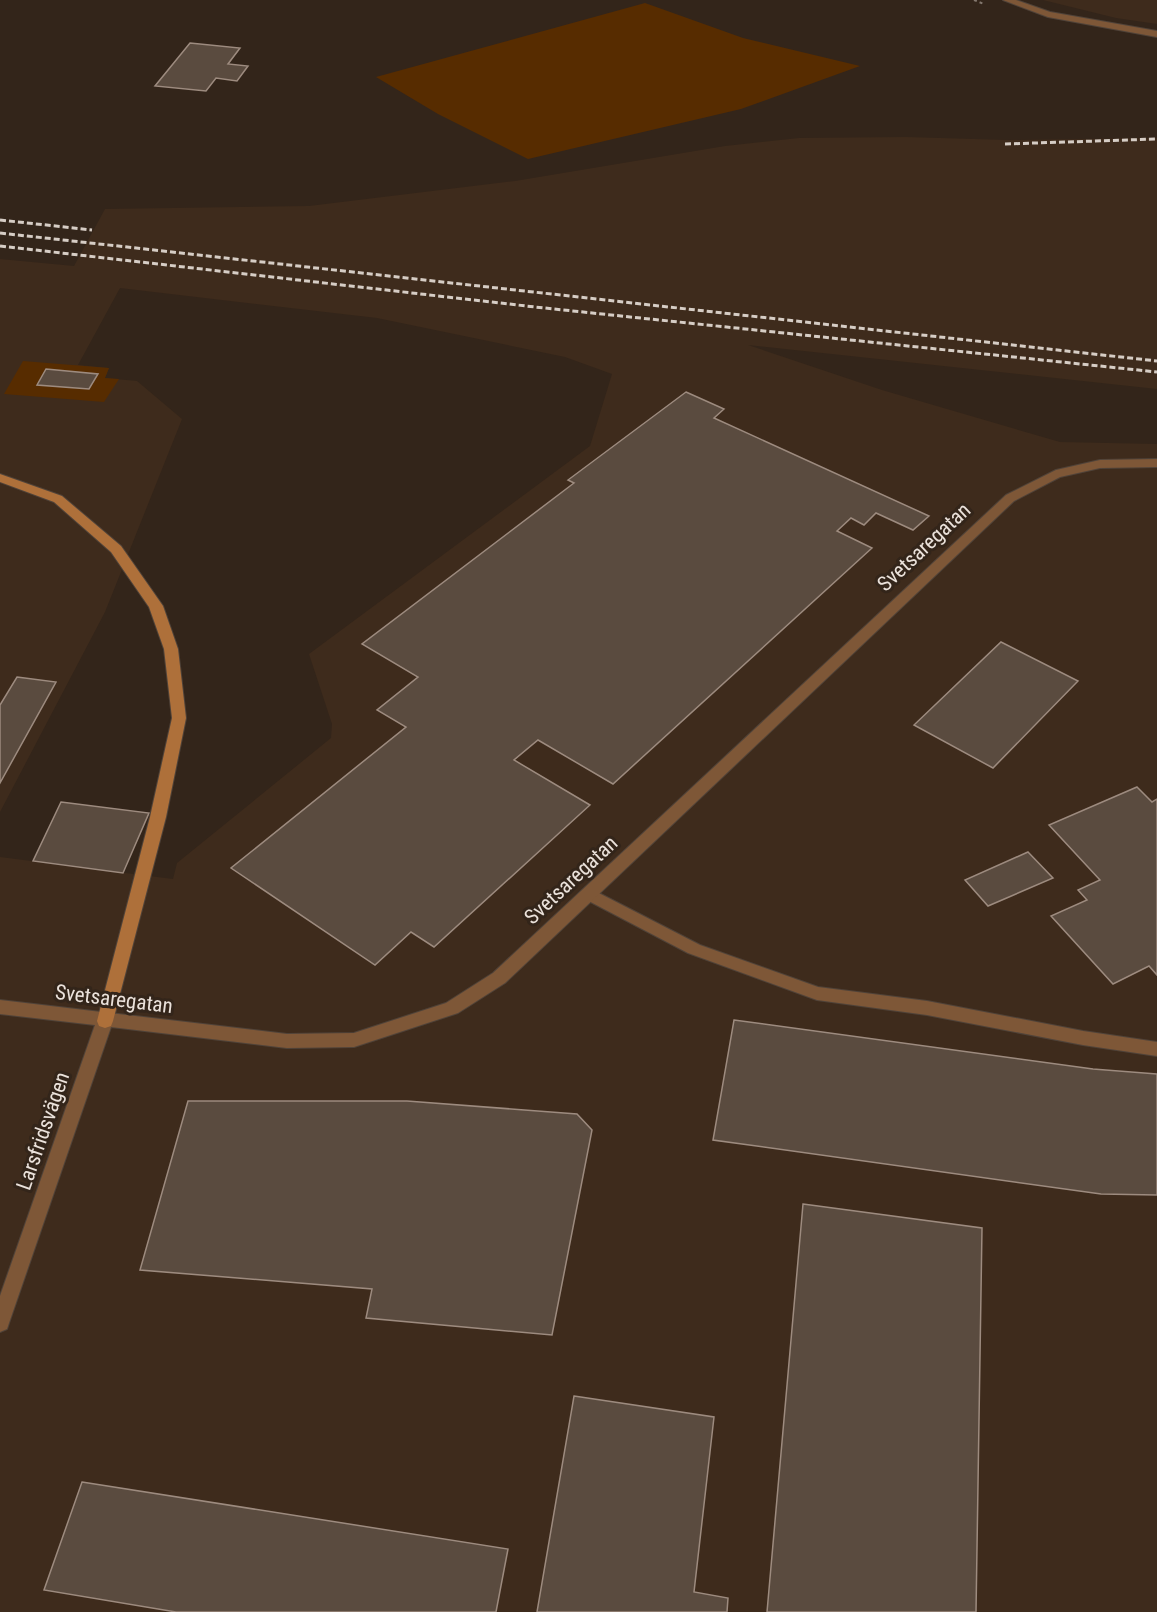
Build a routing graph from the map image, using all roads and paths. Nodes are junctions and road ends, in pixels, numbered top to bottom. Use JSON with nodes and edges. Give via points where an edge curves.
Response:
{"nodes":[{"id":1,"x":1007,"y":0,"type":"edge"},
{"id":2,"x":1157,"y":34,"type":"edge"},
{"id":3,"x":1157,"y":463,"type":"edge"},
{"id":4,"x":0,"y":478,"type":"edge"},
{"id":5,"x":589,"y":894,"type":"junction"},
{"id":6,"x":0,"y":1007,"type":"edge"},
{"id":7,"x":105,"y":1021,"type":"junction"},
{"id":8,"x":1157,"y":1049,"type":"edge"},
{"id":9,"x":0,"y":1323,"type":"edge"}],
"edges":[{"from":1,"to":2,"type":"street","via":[[1048,14]]},
{"from":3,"to":5,"type":"street","name":"Svetsaregatan","via":[[1100,464],[1056,474],[1010,498]]},
{"from":4,"to":7,"type":"main road","via":[[58,499],[116,549],[156,606],[171,649],[179,718],[158,817]]},
{"from":5,"to":7,"type":"street","name":"Svetsaregatan","via":[[499,978],[452,1008],[354,1040],[287,1041]]},
{"from":5,"to":8,"type":"street","via":[[694,949],[818,993]]},
{"from":6,"to":7,"type":"street","name":"Svetsaregatan"},
{"from":7,"to":9,"type":"street","name":"Larsfridsvägen"}]}
